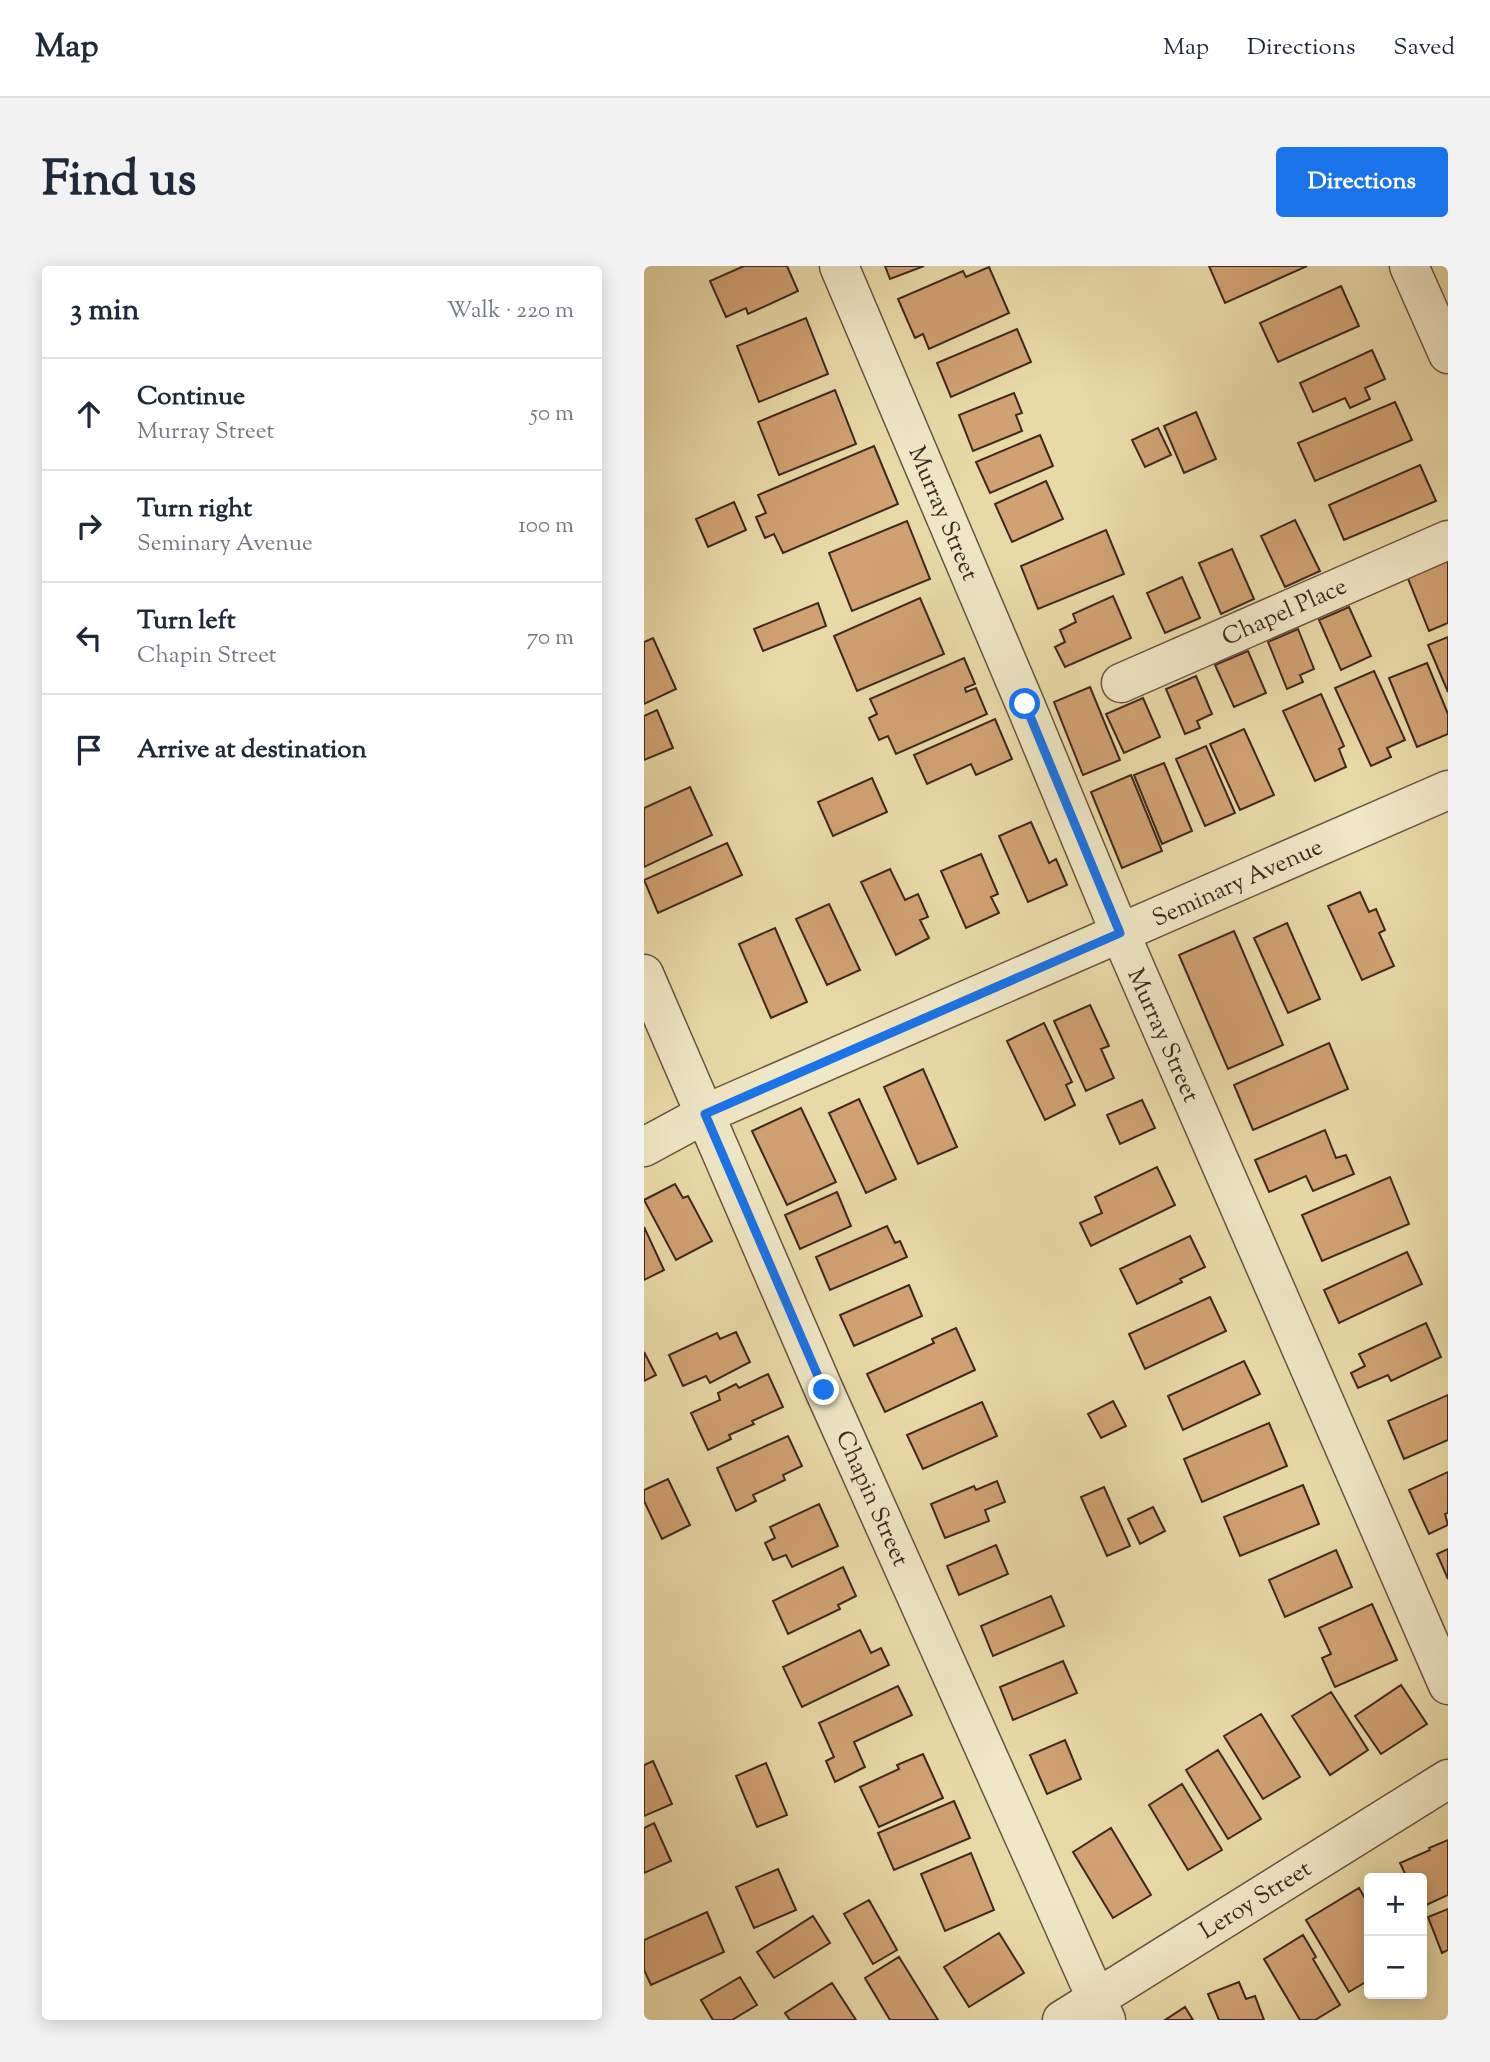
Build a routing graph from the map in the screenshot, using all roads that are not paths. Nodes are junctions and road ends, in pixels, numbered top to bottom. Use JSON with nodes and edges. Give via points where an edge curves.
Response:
{"nodes":[{"id":1,"x":839,"y":266,"type":"edge"},
{"id":2,"x":1409,"y":266,"type":"edge"},
{"id":3,"x":1448,"y":354,"type":"edge"},
{"id":4,"x":1448,"y":540,"type":"edge"},
{"id":5,"x":1121,"y":683,"type":"dead end"},
{"id":6,"x":1448,"y":790,"type":"edge"},
{"id":7,"x":1120,"y":933,"type":"junction"},
{"id":8,"x":644,"y":974,"type":"edge"},
{"id":9,"x":705,"y":1114,"type":"junction"},
{"id":10,"x":644,"y":1147,"type":"edge"},
{"id":11,"x":1448,"y":1685,"type":"edge"},
{"id":12,"x":1448,"y":1779,"type":"edge"},
{"id":13,"x":1101,"y":2009,"type":"edge"},
{"id":14,"x":1062,"y":2020,"type":"edge"}],
"edges":[{"from":1,"to":7,"type":"street","name":"Murray Street"},
{"from":2,"to":3,"type":"street"},
{"from":4,"to":5,"type":"street","name":"Chapel Place"},
{"from":6,"to":7,"type":"street","name":"Seminary Avenue"},
{"from":7,"to":9,"type":"street","name":"Seminary Avenue"},
{"from":7,"to":11,"type":"street","name":"Murray Street"},
{"from":8,"to":9,"type":"street","name":"Chapin Street"},
{"from":9,"to":10,"type":"street","name":"Seminary Avenue"},
{"from":9,"to":13,"type":"street","name":"Chapin Street"},
{"from":12,"to":13,"type":"street","name":"Leroy Street"},
{"from":13,"to":14,"type":"street","name":"Leroy Street"}]}
